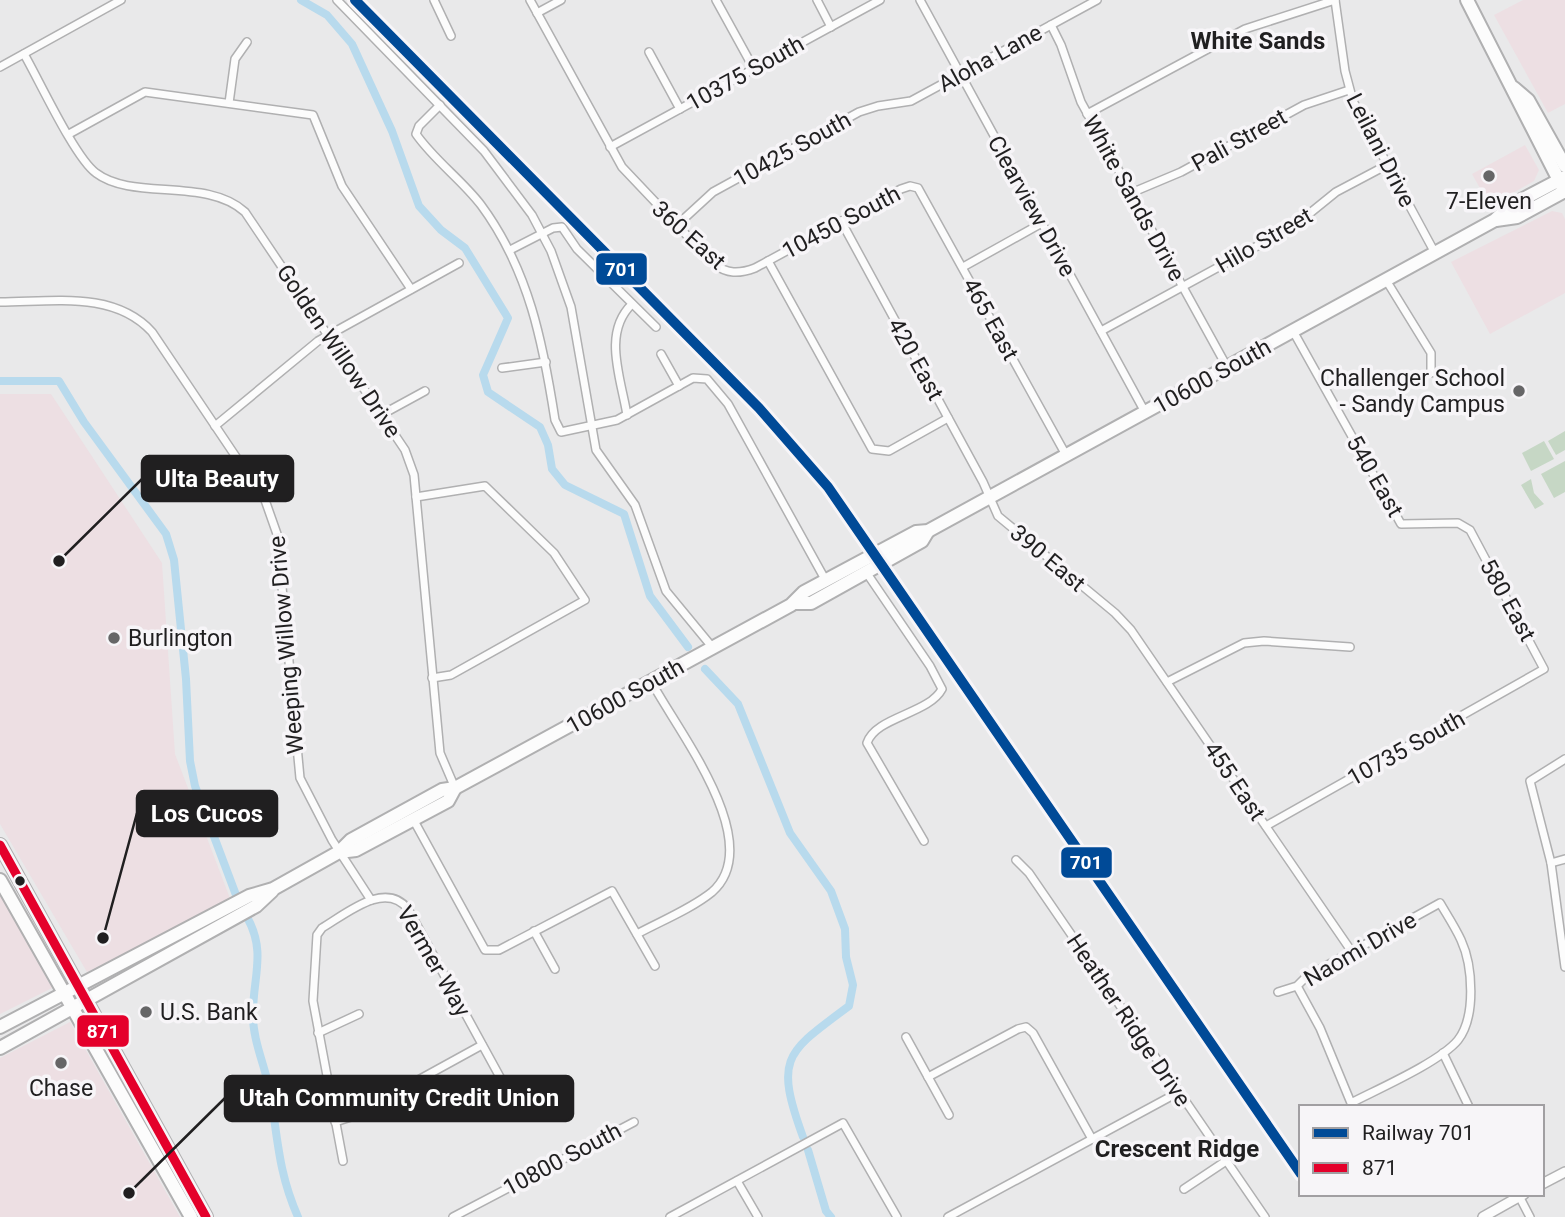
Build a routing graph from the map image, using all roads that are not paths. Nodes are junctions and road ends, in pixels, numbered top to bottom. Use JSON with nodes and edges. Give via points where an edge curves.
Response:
{"nodes":[{"id":1,"x":121,"y":0,"type":"edge"},
{"id":2,"x":337,"y":0,"type":"edge"},
{"id":3,"x":434,"y":0,"type":"edge"},
{"id":4,"x":530,"y":0,"type":"edge"},
{"id":5,"x":561,"y":0,"type":"edge"},
{"id":6,"x":716,"y":0,"type":"edge"},
{"id":7,"x":817,"y":0,"type":"edge"},
{"id":8,"x":880,"y":0,"type":"edge"},
{"id":9,"x":920,"y":0,"type":"edge"},
{"id":10,"x":1097,"y":0,"type":"edge"},
{"id":11,"x":1335,"y":0,"type":"edge"},
{"id":12,"x":1467,"y":0,"type":"edge"},
{"id":13,"x":537,"y":13,"type":"junction"},
{"id":14,"x":1051,"y":25,"type":"junction"},
{"id":15,"x":831,"y":27,"type":"junction"},
{"id":16,"x":452,"y":36,"type":"dead end"},
{"id":17,"x":247,"y":42,"type":"dead end"},
{"id":18,"x":649,"y":52,"type":"dead end"},
{"id":19,"x":24,"y":54,"type":"junction"},
{"id":20,"x":0,"y":67,"type":"edge"},
{"id":21,"x":754,"y":69,"type":"junction"},
{"id":22,"x":961,"y":74,"type":"junction"},
{"id":23,"x":1514,"y":88,"type":"junction"},
{"id":24,"x":1349,"y":90,"type":"junction"},
{"id":25,"x":920,"y":97,"type":"joint"},
{"id":26,"x":229,"y":103,"type":"junction"},
{"id":27,"x":440,"y":105,"type":"junction"},
{"id":28,"x":680,"y":109,"type":"junction"},
{"id":29,"x":1087,"y":114,"type":"junction"},
{"id":30,"x":69,"y":134,"type":"junction"},
{"id":31,"x":610,"y":147,"type":"junction"},
{"id":32,"x":1387,"y":165,"type":"junction"},
{"id":33,"x":1565,"y":166,"type":"edge"},
{"id":34,"x":914,"y":186,"type":"joint"},
{"id":35,"x":1564,"y":186,"type":"edge"},
{"id":36,"x":1131,"y":193,"type":"junction"},
{"id":37,"x":841,"y":221,"type":"junction"},
{"id":38,"x":1042,"y":223,"type":"junction"},
{"id":39,"x":676,"y":226,"type":"junction"},
{"id":40,"x":542,"y":234,"type":"junction"},
{"id":41,"x":510,"y":250,"type":"junction"},
{"id":42,"x":1435,"y":253,"type":"junction"},
{"id":43,"x":768,"y":261,"type":"junction"},
{"id":44,"x":458,"y":263,"type":"dead end"},
{"id":45,"x":963,"y":267,"type":"junction"},
{"id":46,"x":1386,"y":280,"type":"junction"},
{"id":47,"x":1182,"y":286,"type":"junction"},
{"id":48,"x":411,"y":289,"type":"junction"},
{"id":49,"x":0,"y":302,"type":"edge"},
{"id":50,"x":632,"y":303,"type":"junction"},
{"id":51,"x":656,"y":327,"type":"dead end"},
{"id":52,"x":1101,"y":331,"type":"junction"},
{"id":53,"x":1293,"y":331,"type":"junction"},
{"id":54,"x":328,"y":335,"type":"junction"},
{"id":55,"x":661,"y":354,"type":"dead end"},
{"id":56,"x":546,"y":362,"type":"junction"},
{"id":57,"x":1227,"y":367,"type":"junction"},
{"id":58,"x":502,"y":368,"type":"dead end"},
{"id":59,"x":1431,"y":373,"type":"dead end"},
{"id":60,"x":679,"y":386,"type":"junction"},
{"id":61,"x":425,"y":391,"type":"dead end"},
{"id":62,"x":1145,"y":412,"type":"junction"},
{"id":63,"x":381,"y":415,"type":"junction"},
{"id":64,"x":627,"y":415,"type":"junction"},
{"id":65,"x":948,"y":418,"type":"junction"},
{"id":66,"x":215,"y":426,"type":"junction"},
{"id":67,"x":591,"y":428,"type":"junction"},
{"id":68,"x":1066,"y":455,"type":"junction"},
{"id":69,"x":416,"y":497,"type":"junction"},
{"id":70,"x":989,"y":498,"type":"junction"},
{"id":71,"x":1470,"y":530,"type":"joint"},
{"id":72,"x":928,"y":531,"type":"junction"},
{"id":73,"x":866,"y":572,"type":"junction"},
{"id":74,"x":826,"y":581,"type":"junction"},
{"id":75,"x":794,"y":603,"type":"junction"},
{"id":76,"x":1115,"y":613,"type":"joint"},
{"id":77,"x":1350,"y":647,"type":"dead end"},
{"id":78,"x":713,"y":648,"type":"junction"},
{"id":79,"x":1544,"y":669,"type":"joint"},
{"id":80,"x":432,"y":678,"type":"junction"},
{"id":81,"x":651,"y":681,"type":"junction"},
{"id":82,"x":1167,"y":682,"type":"junction"},
{"id":83,"x":1565,"y":759,"type":"edge"},
{"id":84,"x":455,"y":788,"type":"junction"},
{"id":85,"x":413,"y":819,"type":"junction"},
{"id":86,"x":1266,"y":826,"type":"junction"},
{"id":87,"x":924,"y":841,"type":"dead end"},
{"id":88,"x":0,"y":845,"type":"edge"},
{"id":89,"x":339,"y":852,"type":"junction"},
{"id":90,"x":1565,"y":859,"type":"edge"},
{"id":91,"x":1016,"y":860,"type":"dead end"},
{"id":92,"x":1551,"y":863,"type":"junction"},
{"id":93,"x":0,"y":880,"type":"edge"},
{"id":94,"x":273,"y":890,"type":"junction"},
{"id":95,"x":372,"y":900,"type":"junction"},
{"id":96,"x":236,"y":903,"type":"junction"},
{"id":97,"x":534,"y":932,"type":"junction"},
{"id":98,"x":637,"y":934,"type":"junction"},
{"id":99,"x":198,"y":939,"type":"junction"},
{"id":100,"x":1563,"y":945,"type":"edge"},
{"id":101,"x":1352,"y":952,"type":"junction"},
{"id":102,"x":655,"y":966,"type":"dead end"},
{"id":103,"x":1565,"y":967,"type":"edge"},
{"id":104,"x":555,"y":970,"type":"dead end"},
{"id":105,"x":1297,"y":986,"type":"junction"},
{"id":106,"x":79,"y":987,"type":"junction"},
{"id":107,"x":1278,"y":992,"type":"dead end"},
{"id":108,"x":65,"y":994,"type":"junction"},
{"id":109,"x":87,"y":1000,"type":"junction"},
{"id":110,"x":72,"y":1008,"type":"junction"},
{"id":111,"x":359,"y":1014,"type":"dead end"},
{"id":112,"x":0,"y":1027,"type":"edge"},
{"id":113,"x":318,"y":1033,"type":"junction"},
{"id":114,"x":906,"y":1037,"type":"dead end"},
{"id":115,"x":482,"y":1045,"type":"junction"},
{"id":116,"x":0,"y":1048,"type":"edge"},
{"id":117,"x":1443,"y":1054,"type":"junction"},
{"id":118,"x":928,"y":1077,"type":"junction"},
{"id":119,"x":1179,"y":1092,"type":"junction"},
{"id":120,"x":512,"y":1099,"type":"dead end"},
{"id":121,"x":1468,"y":1105,"type":"edge"},
{"id":122,"x":949,"y":1115,"type":"dead end"},
{"id":123,"x":335,"y":1122,"type":"junction"},
{"id":124,"x":635,"y":1122,"type":"dead end"},
{"id":125,"x":1092,"y":1139,"type":"junction"},
{"id":126,"x":343,"y":1161,"type":"dead end"},
{"id":127,"x":1226,"y":1161,"type":"junction"},
{"id":128,"x":1565,"y":1172,"type":"edge"},
{"id":129,"x":737,"y":1181,"type":"junction"},
{"id":130,"x":171,"y":1182,"type":"junction"},
{"id":131,"x":1544,"y":1183,"type":"edge"},
{"id":132,"x":1184,"y":1189,"type":"dead end"},
{"id":133,"x":1518,"y":1196,"type":"edge"},
{"id":134,"x":1520,"y":1196,"type":"edge"},
{"id":135,"x":191,"y":1217,"type":"edge"},
{"id":136,"x":197,"y":1217,"type":"edge"},
{"id":137,"x":206,"y":1217,"type":"edge"},
{"id":138,"x":453,"y":1217,"type":"edge"},
{"id":139,"x":670,"y":1217,"type":"edge"},
{"id":140,"x":758,"y":1217,"type":"edge"},
{"id":141,"x":897,"y":1217,"type":"edge"},
{"id":142,"x":948,"y":1217,"type":"edge"},
{"id":143,"x":1265,"y":1217,"type":"edge"},
{"id":144,"x":1483,"y":1217,"type":"edge"},
{"id":145,"x":1530,"y":1217,"type":"edge"}],
"edges":[{"from":1,"to":19,"type":"street"},
{"from":2,"to":27,"type":"street"},
{"from":3,"to":16,"type":"street"},
{"from":4,"to":13,"type":"street","name":"360 East"},
{"from":5,"to":13,"type":"street"},
{"from":6,"to":21,"type":"street"},
{"from":7,"to":15,"type":"street"},
{"from":8,"to":15,"type":"street","name":"10375 South"},
{"from":9,"to":22,"type":"street","name":"Clearview Drive"},
{"from":10,"to":14,"type":"street","name":"Aloha Lane"},
{"from":11,"to":24,"type":"street","name":"Leilani Drive"},
{"from":11,"to":29,"type":"street","via":[[1245,29]]},
{"from":12,"to":23,"type":"main road"},
{"from":13,"to":31,"type":"street","name":"360 East"},
{"from":14,"to":22,"type":"street","name":"Aloha Lane"},
{"from":14,"to":29,"type":"street","name":"White Sands Drive"},
{"from":15,"to":21,"type":"street","name":"10375 South"},
{"from":17,"to":26,"type":"street","via":[[235,59]]},
{"from":18,"to":28,"type":"street"},
{"from":19,"to":20,"type":"street"},
{"from":19,"to":30,"type":"street","name":"Golden Willow Drive"},
{"from":21,"to":28,"type":"street","name":"10375 South"},
{"from":22,"to":25,"type":"street","name":"Aloha Lane"},
{"from":22,"to":38,"type":"street","name":"Clearview Drive"},
{"from":23,"to":33,"type":"main road","via":[[1528,100]]},
{"from":23,"to":35,"type":"main road","via":[[1518,105]]},
{"from":24,"to":32,"type":"street","name":"Leilani Drive"},
{"from":24,"to":36,"type":"street","name":"Pali Street","via":[[1304,105]]},
{"from":25,"to":39,"type":"street","name":"10425 South","via":[[859,112],[713,192]]},
{"from":26,"to":30,"type":"street","via":[[145,92]]},
{"from":26,"to":48,"type":"street","via":[[313,115],[342,186]]},
{"from":27,"to":40,"type":"street","via":[[497,166]]},
{"from":27,"to":41,"type":"street","via":[[417,128],[417,136],[471,192]]},
{"from":28,"to":31,"type":"street","name":"10375 South"},
{"from":29,"to":36,"type":"street","name":"White Sands Drive"},
{"from":30,"to":54,"type":"street","name":"Golden Willow Drive","via":[[86,163],[108,180],[215,196],[240,207]]},
{"from":31,"to":39,"type":"street","name":"360 East","via":[[631,180]]},
{"from":32,"to":42,"type":"street","name":"Leilani Drive"},
{"from":32,"to":47,"type":"street","name":"Hilo Street","via":[[1336,192],[1303,220]]},
{"from":34,"to":37,"type":"street","name":"10450 South"},
{"from":34,"to":45,"type":"street","name":"465 East"},
{"from":35,"to":42,"type":"main road","name":"10600 South","via":[[1510,206],[1495,220]]},
{"from":36,"to":47,"type":"street","name":"White Sands Drive"},
{"from":37,"to":43,"type":"street","name":"10450 South"},
{"from":37,"to":65,"type":"street","name":"420 East"},
{"from":38,"to":45,"type":"street"},
{"from":38,"to":52,"type":"street","name":"Clearview Drive"},
{"from":39,"to":43,"type":"street","name":"360 East","via":[[725,271],[747,271]]},
{"from":40,"to":41,"type":"street"},
{"from":40,"to":50,"type":"street","via":[[556,227],[564,229],[577,249]]},
{"from":40,"to":67,"type":"street","via":[[573,315]]},
{"from":41,"to":56,"type":"street","via":[[530,298]]},
{"from":42,"to":46,"type":"main road","name":"10600 South"},
{"from":43,"to":65,"type":"street","via":[[869,446],[877,452],[889,451]]},
{"from":44,"to":48,"type":"street"},
{"from":45,"to":68,"type":"street","name":"465 East"},
{"from":46,"to":53,"type":"main road","name":"10600 South"},
{"from":46,"to":59,"type":"street","via":[[1431,353]]},
{"from":47,"to":52,"type":"street","name":"Hilo Street"},
{"from":47,"to":57,"type":"street","name":"White Sands Drive"},
{"from":48,"to":54,"type":"street"},
{"from":49,"to":66,"type":"street","name":"Weeping Willow Drive","via":[[99,303],[132,314],[152,332]]},
{"from":50,"to":51,"type":"street"},
{"from":50,"to":64,"type":"street","via":[[620,318],[615,335]]},
{"from":52,"to":62,"type":"street","name":"Clearview Drive"},
{"from":53,"to":57,"type":"main road","name":"10600 South"},
{"from":53,"to":71,"type":"street","name":"540 East","via":[[1401,524],[1458,523]]},
{"from":54,"to":63,"type":"street","name":"Golden Willow Drive"},
{"from":54,"to":66,"type":"street"},
{"from":55,"to":60,"type":"street"},
{"from":56,"to":58,"type":"street"},
{"from":56,"to":67,"type":"street","via":[[555,421],[561,432]]},
{"from":57,"to":62,"type":"main road","name":"10600 South"},
{"from":60,"to":64,"type":"street"},
{"from":60,"to":74,"type":"street","via":[[701,377],[719,391]]},
{"from":61,"to":63,"type":"street"},
{"from":62,"to":68,"type":"main road","name":"10600 South"},
{"from":63,"to":69,"type":"street","name":"Golden Willow Drive","via":[[411,462]]},
{"from":64,"to":67,"type":"street"},
{"from":65,"to":70,"type":"street","name":"420 East"},
{"from":66,"to":89,"type":"street","name":"Weeping Willow Drive","via":[[274,520],[298,770]]},
{"from":67,"to":78,"type":"street","via":[[600,457],[639,513],[666,591]]},
{"from":68,"to":70,"type":"main road","name":"10600 South"},
{"from":69,"to":80,"type":"street","name":"Golden Willow Drive"},
{"from":69,"to":80,"type":"street","via":[[485,486],[554,553],[585,600],[450,674]]},
{"from":70,"to":72,"type":"main road","name":"10600 South"},
{"from":70,"to":76,"type":"street","name":"390 East","via":[[998,516]]},
{"from":71,"to":79,"type":"street","name":"580 East"},
{"from":72,"to":73,"type":"main road","name":"10600 South","via":[[922,541]]},
{"from":72,"to":74,"type":"main road","name":"10600 South","via":[[916,531]]},
{"from":73,"to":75,"type":"main road","name":"10600 South","via":[[811,603]]},
{"from":73,"to":87,"type":"street","via":[[942,689],[924,706],[869,736],[867,743]]},
{"from":74,"to":75,"type":"main road","name":"10600 South"},
{"from":75,"to":78,"type":"main road","name":"10600 South"},
{"from":76,"to":82,"type":"street","name":"455 East"},
{"from":77,"to":82,"type":"street","via":[[1244,643]]},
{"from":78,"to":81,"type":"main road","name":"10600 South"},
{"from":79,"to":86,"type":"street","name":"10735 South"},
{"from":80,"to":84,"type":"street","name":"Golden Willow Drive","via":[[439,753]]},
{"from":81,"to":84,"type":"main road","name":"10600 South"},
{"from":81,"to":98,"type":"street","via":[[719,801],[731,844],[723,876],[711,892]]},
{"from":82,"to":86,"type":"street","name":"455 East"},
{"from":83,"to":92,"type":"street","via":[[1530,781]]},
{"from":84,"to":85,"type":"main road","name":"10600 South","via":[[448,801]]},
{"from":84,"to":89,"type":"main road","name":"10600 South","via":[[442,790],[372,828]]},
{"from":85,"to":89,"type":"main road","name":"10600 South","via":[[356,850]]},
{"from":85,"to":97,"type":"street","via":[[485,950],[495,952]]},
{"from":86,"to":101,"type":"street","name":"455 East"},
{"from":88,"to":106,"type":"main road"},
{"from":89,"to":94,"type":"main road","name":"10600 South"},
{"from":89,"to":95,"type":"street","name":"Vermer Way"},
{"from":90,"to":92,"type":"street"},
{"from":91,"to":119,"type":"street","name":"Heather Ridge Drive"},
{"from":92,"to":100,"type":"street"},
{"from":93,"to":108,"type":"main road"},
{"from":94,"to":96,"type":"main road","name":"10600 South"},
{"from":94,"to":99,"type":"main road","name":"10600 South","via":[[256,906]]},
{"from":95,"to":113,"type":"street","via":[[318,930],[313,1001]]},
{"from":95,"to":115,"type":"street","name":"Vermer Way","via":[[388,896],[408,909]]},
{"from":96,"to":99,"type":"main road","via":[[227,914],[199,930]]},
{"from":96,"to":106,"type":"main road","name":"10600 South"},
{"from":97,"to":98,"type":"street","via":[[612,891]]},
{"from":97,"to":104,"type":"street"},
{"from":98,"to":102,"type":"street"},
{"from":99,"to":109,"type":"main road","name":"10600 South"},
{"from":100,"to":103,"type":"street"},
{"from":101,"to":105,"type":"street","name":"Naomi Drive"},
{"from":101,"to":117,"type":"street","name":"Naomi Drive","via":[[1440,902],[1462,941],[1469,1005],[1464,1031]]},
{"from":105,"to":107,"type":"street","name":"Naomi Drive"},
{"from":105,"to":117,"type":"street","via":[[1351,1103]]},
{"from":106,"to":108,"type":"main road","name":"10600 South"},
{"from":106,"to":109,"type":"main road"},
{"from":108,"to":110,"type":"main road"},
{"from":108,"to":112,"type":"main road","name":"10600 South"},
{"from":109,"to":110,"type":"main road","name":"10600 South"},
{"from":109,"to":137,"type":"main road"},
{"from":110,"to":116,"type":"main road","name":"10600 South"},
{"from":110,"to":130,"type":"main road"},
{"from":111,"to":113,"type":"street"},
{"from":113,"to":123,"type":"street"},
{"from":114,"to":118,"type":"street"},
{"from":115,"to":120,"type":"street","name":"Vermer Way"},
{"from":115,"to":123,"type":"street"},
{"from":117,"to":121,"type":"street"},
{"from":118,"to":122,"type":"street"},
{"from":118,"to":125,"type":"street","via":[[1026,1027]]},
{"from":119,"to":125,"type":"street"},
{"from":119,"to":127,"type":"street","name":"Heather Ridge Drive"},
{"from":123,"to":126,"type":"street"},
{"from":124,"to":138,"type":"street","name":"10800 South"},
{"from":125,"to":142,"type":"street"},
{"from":127,"to":132,"type":"street"},
{"from":127,"to":143,"type":"street","name":"Heather Ridge Drive"},
{"from":128,"to":131,"type":"street"},
{"from":129,"to":139,"type":"street"},
{"from":129,"to":140,"type":"street"},
{"from":129,"to":141,"type":"street","via":[[843,1123]]},
{"from":130,"to":135,"type":"main road"},
{"from":130,"to":136,"type":"main road"},
{"from":133,"to":144,"type":"street"},
{"from":134,"to":145,"type":"street"}]}
